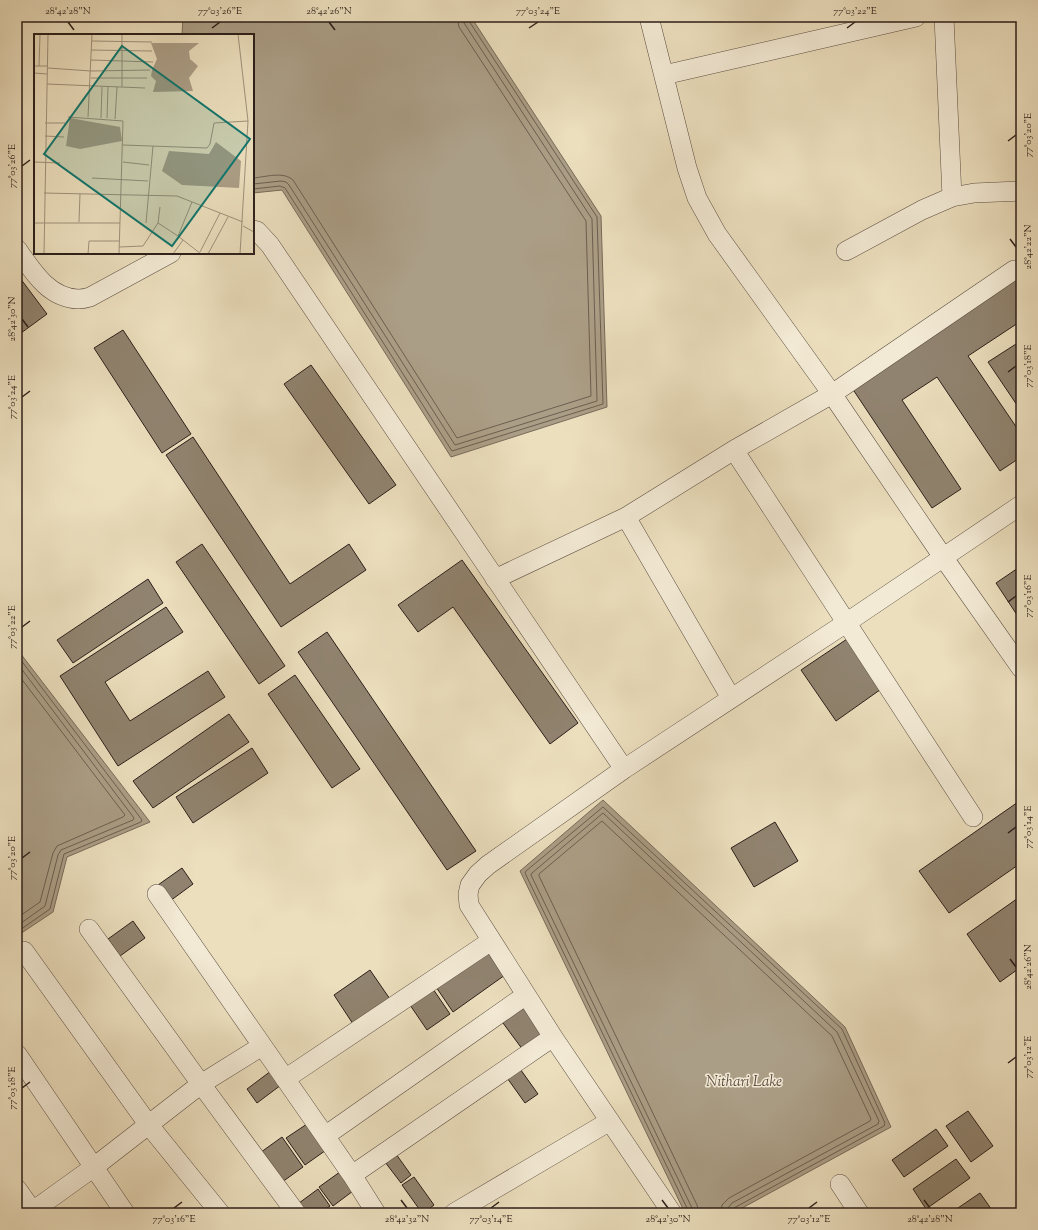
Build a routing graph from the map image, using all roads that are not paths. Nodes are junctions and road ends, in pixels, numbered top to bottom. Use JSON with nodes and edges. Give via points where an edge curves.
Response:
{"nodes":[{"id":1,"x":649,"y":17,"type":"edge"},
{"id":2,"x":916,"y":17,"type":"edge"},
{"id":3,"x":944,"y":17,"type":"edge"},
{"id":4,"x":664,"y":75,"type":"junction"},
{"id":5,"x":1021,"y":191,"type":"edge"},
{"id":6,"x":952,"y":197,"type":"junction"},
{"id":7,"x":254,"y":230,"type":"edge"},
{"id":8,"x":17,"y":249,"type":"edge"},
{"id":9,"x":846,"y":251,"type":"dead end"},
{"id":10,"x":168,"y":254,"type":"edge"},
{"id":11,"x":1014,"y":270,"type":"dead end"},
{"id":12,"x":832,"y":394,"type":"junction"},
{"id":13,"x":734,"y":450,"type":"junction"},
{"id":14,"x":1021,"y":505,"type":"edge"},
{"id":15,"x":626,"y":517,"type":"junction"},
{"id":16,"x":943,"y":557,"type":"junction"},
{"id":17,"x":495,"y":579,"type":"junction"},
{"id":18,"x":846,"y":623,"type":"junction"},
{"id":19,"x":1021,"y":668,"type":"edge"},
{"id":20,"x":731,"y":698,"type":"junction"},
{"id":21,"x":624,"y":769,"type":"junction"},
{"id":22,"x":973,"y":817,"type":"dead end"},
{"id":23,"x":157,"y":894,"type":"dead end"},
{"id":24,"x":89,"y":929,"type":"dead end"},
{"id":25,"x":491,"y":941,"type":"junction"},
{"id":26,"x":24,"y":951,"type":"dead end"},
{"id":27,"x":526,"y":995,"type":"junction"},
{"id":28,"x":553,"y":1037,"type":"junction"},
{"id":29,"x":262,"y":1046,"type":"junction"},
{"id":30,"x":17,"y":1054,"type":"edge"},
{"id":31,"x":285,"y":1079,"type":"junction"},
{"id":32,"x":201,"y":1084,"type":"junction"},
{"id":33,"x":610,"y":1121,"type":"junction"},
{"id":34,"x":148,"y":1124,"type":"junction"},
{"id":35,"x":325,"y":1136,"type":"junction"},
{"id":36,"x":94,"y":1167,"type":"junction"},
{"id":37,"x":352,"y":1175,"type":"junction"},
{"id":38,"x":840,"y":1184,"type":"dead end"},
{"id":39,"x":17,"y":1189,"type":"edge"},
{"id":40,"x":32,"y":1212,"type":"edge"},
{"id":41,"x":125,"y":1213,"type":"edge"},
{"id":42,"x":220,"y":1213,"type":"edge"},
{"id":43,"x":296,"y":1213,"type":"edge"},
{"id":44,"x":376,"y":1213,"type":"edge"},
{"id":45,"x":454,"y":1213,"type":"edge"},
{"id":46,"x":672,"y":1213,"type":"edge"},
{"id":47,"x":859,"y":1213,"type":"edge"}],
"edges":[{"from":1,"to":4,"type":"street"},
{"from":2,"to":4,"type":"street"},
{"from":3,"to":6,"type":"street"},
{"from":4,"to":12,"type":"street","via":[[697,198],[717,234]]},
{"from":5,"to":6,"type":"street","via":[[974,193]]},
{"from":6,"to":9,"type":"street","via":[[922,210]]},
{"from":7,"to":17,"type":"street","via":[[270,245]]},
{"from":8,"to":10,"type":"street","via":[[50,290],[78,299],[90,297]]},
{"from":11,"to":12,"type":"street"},
{"from":12,"to":13,"type":"street"},
{"from":12,"to":16,"type":"street"},
{"from":13,"to":15,"type":"street"},
{"from":13,"to":18,"type":"street"},
{"from":14,"to":16,"type":"street"},
{"from":15,"to":17,"type":"street"},
{"from":15,"to":20,"type":"street"},
{"from":16,"to":18,"type":"street"},
{"from":16,"to":19,"type":"street"},
{"from":17,"to":21,"type":"street"},
{"from":18,"to":20,"type":"street"},
{"from":18,"to":22,"type":"street"},
{"from":20,"to":21,"type":"street"},
{"from":21,"to":25,"type":"street","via":[[478,874],[470,885],[469,905]]},
{"from":23,"to":29,"type":"street"},
{"from":24,"to":32,"type":"street"},
{"from":25,"to":27,"type":"street"},
{"from":25,"to":31,"type":"street"},
{"from":26,"to":34,"type":"street"},
{"from":27,"to":28,"type":"street"},
{"from":27,"to":35,"type":"street"},
{"from":28,"to":33,"type":"street"},
{"from":28,"to":37,"type":"street"},
{"from":29,"to":31,"type":"street"},
{"from":29,"to":32,"type":"street"},
{"from":30,"to":36,"type":"street"},
{"from":31,"to":35,"type":"street"},
{"from":32,"to":34,"type":"street"},
{"from":32,"to":43,"type":"street"},
{"from":33,"to":45,"type":"street"},
{"from":33,"to":46,"type":"street"},
{"from":34,"to":36,"type":"street"},
{"from":34,"to":42,"type":"street"},
{"from":35,"to":37,"type":"street"},
{"from":36,"to":40,"type":"street"},
{"from":36,"to":41,"type":"street"},
{"from":37,"to":44,"type":"street"},
{"from":38,"to":47,"type":"street"},
{"from":39,"to":40,"type":"street"}]}
